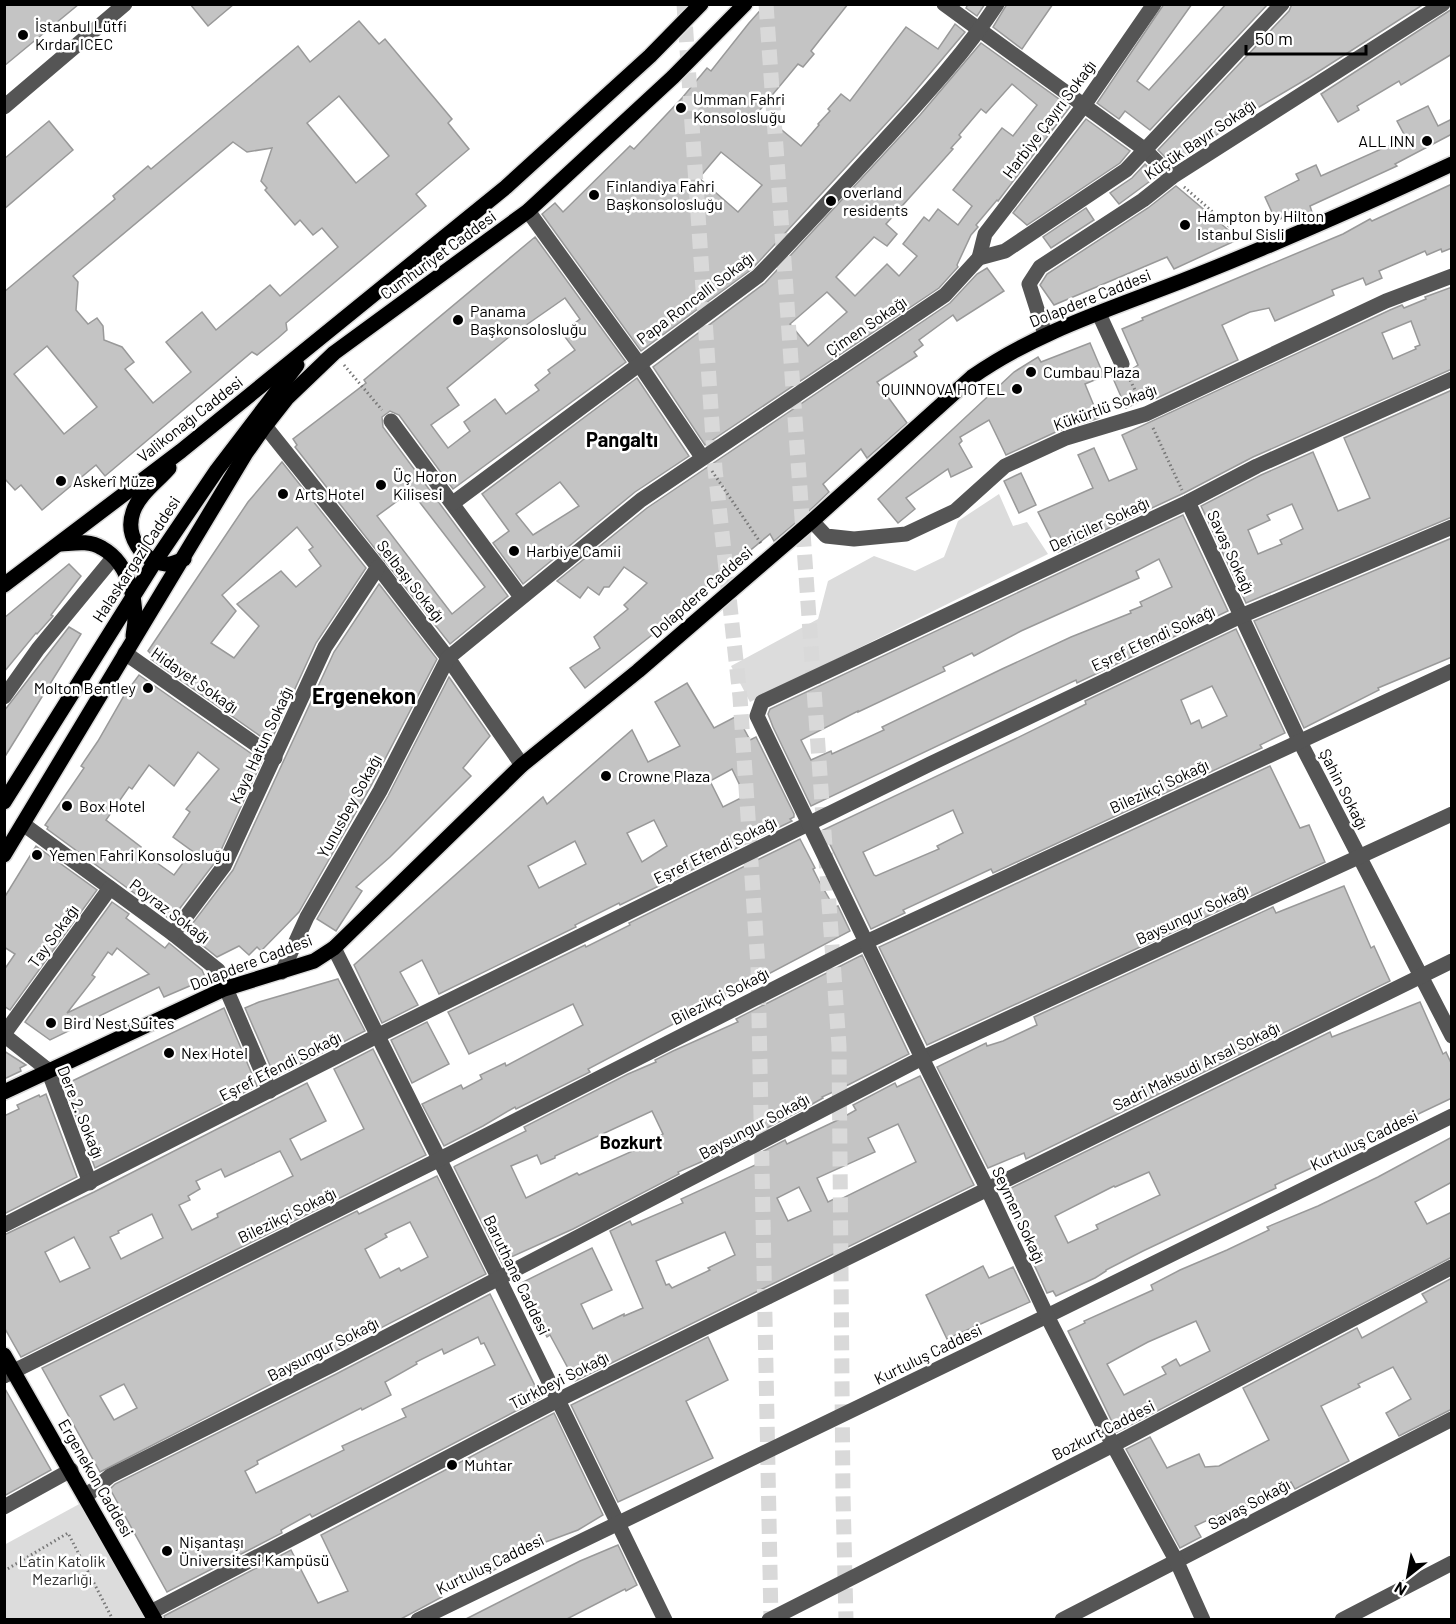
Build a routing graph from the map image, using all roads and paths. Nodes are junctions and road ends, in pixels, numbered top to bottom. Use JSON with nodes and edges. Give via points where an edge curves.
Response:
{"nodes":[{"id":1,"x":125,"y":4,"type":"edge"},
{"id":2,"x":700,"y":4,"type":"edge"},
{"id":3,"x":745,"y":4,"type":"edge"},
{"id":4,"x":944,"y":4,"type":"edge"},
{"id":5,"x":997,"y":4,"type":"edge"},
{"id":6,"x":1154,"y":4,"type":"edge"},
{"id":7,"x":1282,"y":4,"type":"edge"},
{"id":8,"x":1443,"y":4,"type":"edge"},
{"id":9,"x":980,"y":30,"type":"junction"},
{"id":10,"x":1084,"y":105,"type":"junction"},
{"id":11,"x":4,"y":107,"type":"edge"},
{"id":12,"x":1144,"y":149,"type":"junction"},
{"id":13,"x":1452,"y":164,"type":"edge"},
{"id":14,"x":1173,"y":177,"type":"junction"},
{"id":15,"x":528,"y":211,"type":"junction"},
{"id":16,"x":1258,"y":251,"type":"junction"},
{"id":17,"x":979,"y":258,"type":"junction"},
{"id":18,"x":1452,"y":276,"type":"edge"},
{"id":19,"x":1099,"y":314,"type":"junction"},
{"id":20,"x":1045,"y":334,"type":"junction"},
{"id":21,"x":312,"y":345,"type":"junction"},
{"id":22,"x":334,"y":353,"type":"junction"},
{"id":23,"x":639,"y":364,"type":"junction"},
{"id":24,"x":1122,"y":364,"type":"joint"},
{"id":25,"x":1452,"y":380,"type":"edge"},
{"id":26,"x":1146,"y":414,"type":"junction"},
{"id":27,"x":391,"y":421,"type":"joint"},
{"id":28,"x":265,"y":426,"type":"junction"},
{"id":29,"x":181,"y":451,"type":"junction"},
{"id":30,"x":702,"y":457,"type":"junction"},
{"id":31,"x":1188,"y":502,"type":"junction"},
{"id":32,"x":453,"y":503,"type":"junction"},
{"id":33,"x":812,"y":521,"type":"junction"},
{"id":34,"x":1452,"y":526,"type":"edge"},
{"id":35,"x":61,"y":544,"type":"junction"},
{"id":36,"x":770,"y":556,"type":"junction"},
{"id":37,"x":113,"y":558,"type":"junction"},
{"id":38,"x":184,"y":559,"type":"junction"},
{"id":39,"x":156,"y":560,"type":"junction"},
{"id":40,"x":378,"y":567,"type":"junction"},
{"id":41,"x":4,"y":585,"type":"edge"},
{"id":42,"x":133,"y":596,"type":"junction"},
{"id":43,"x":522,"y":597,"type":"junction"},
{"id":44,"x":1241,"y":616,"type":"junction"},
{"id":45,"x":128,"y":647,"type":"junction"},
{"id":46,"x":448,"y":658,"type":"junction"},
{"id":47,"x":1452,"y":671,"type":"edge"},
{"id":48,"x":4,"y":697,"type":"edge"},
{"id":49,"x":1299,"y":740,"type":"junction"},
{"id":50,"x":275,"y":758,"type":"junction"},
{"id":51,"x":522,"y":765,"type":"junction"},
{"id":52,"x":4,"y":802,"type":"edge"},
{"id":53,"x":1452,"y":814,"type":"edge"},
{"id":54,"x":23,"y":824,"type":"junction"},
{"id":55,"x":809,"y":824,"type":"junction"},
{"id":56,"x":4,"y":855,"type":"edge"},
{"id":57,"x":1359,"y":858,"type":"junction"},
{"id":58,"x":110,"y":888,"type":"junction"},
{"id":59,"x":173,"y":934,"type":"junction"},
{"id":60,"x":866,"y":942,"type":"junction"},
{"id":61,"x":334,"y":948,"type":"junction"},
{"id":62,"x":1452,"y":961,"type":"edge"},
{"id":63,"x":282,"y":972,"type":"junction"},
{"id":64,"x":1421,"y":975,"type":"junction"},
{"id":65,"x":224,"y":989,"type":"junction"},
{"id":66,"x":4,"y":1035,"type":"edge"},
{"id":67,"x":379,"y":1035,"type":"junction"},
{"id":68,"x":1452,"y":1036,"type":"edge"},
{"id":69,"x":922,"y":1058,"type":"junction"},
{"id":70,"x":48,"y":1070,"type":"junction"},
{"id":71,"x":270,"y":1091,"type":"junction"},
{"id":72,"x":4,"y":1092,"type":"edge"},
{"id":73,"x":1452,"y":1116,"type":"edge"},
{"id":74,"x":440,"y":1159,"type":"junction"},
{"id":75,"x":90,"y":1183,"type":"junction"},
{"id":76,"x":987,"y":1188,"type":"junction"},
{"id":77,"x":4,"y":1225,"type":"edge"},
{"id":78,"x":1452,"y":1267,"type":"edge"},
{"id":79,"x":499,"y":1279,"type":"junction"},
{"id":80,"x":1047,"y":1316,"type":"junction"},
{"id":81,"x":4,"y":1355,"type":"edge"},
{"id":82,"x":9,"y":1373,"type":"edge"},
{"id":83,"x":558,"y":1400,"type":"junction"},
{"id":84,"x":1452,"y":1419,"type":"edge"},
{"id":85,"x":1113,"y":1445,"type":"junction"},
{"id":86,"x":71,"y":1470,"type":"junction"},
{"id":87,"x":86,"y":1496,"type":"junction"},
{"id":88,"x":4,"y":1507,"type":"edge"},
{"id":89,"x":616,"y":1523,"type":"junction"},
{"id":90,"x":1177,"y":1562,"type":"junction"},
{"id":91,"x":1452,"y":1563,"type":"edge"},
{"id":92,"x":4,"y":1570,"type":"edge"},
{"id":93,"x":153,"y":1616,"type":"edge"},
{"id":94,"x":113,"y":1620,"type":"edge"},
{"id":95,"x":418,"y":1620,"type":"edge"},
{"id":96,"x":665,"y":1620,"type":"edge"},
{"id":97,"x":769,"y":1620,"type":"edge"},
{"id":98,"x":1062,"y":1620,"type":"edge"},
{"id":99,"x":1203,"y":1620,"type":"edge"},
{"id":100,"x":1342,"y":1620,"type":"edge"}],
"edges":[{"from":1,"to":11,"type":"street"},
{"from":2,"to":21,"type":"main road","name":"Cumhuriyet Caddesi","via":[[650,56],[506,187]]},
{"from":3,"to":15,"type":"main road","name":"Cumhuriyet Caddesi","via":[[673,77]]},
{"from":4,"to":9,"type":"street"},
{"from":5,"to":9,"type":"street","name":"Papa Roncalli Sokağı"},
{"from":6,"to":10,"type":"street","name":"Harbiye Çayırı Sokağı"},
{"from":7,"to":12,"type":"street"},
{"from":8,"to":14,"type":"street","name":"Küçük Bayır Sokağı"},
{"from":9,"to":10,"type":"street"},
{"from":9,"to":23,"type":"street","name":"Papa Roncalli Sokağı","via":[[758,276]]},
{"from":10,"to":12,"type":"street"},
{"from":10,"to":17,"type":"street","name":"Harbiye Çayırı Sokağı","via":[[985,234]]},
{"from":12,"to":14,"type":"street"},
{"from":12,"to":17,"type":"street","via":[[1125,170],[1005,251]]},
{"from":13,"to":16,"type":"main road","name":"Dolapdere Caddesi"},
{"from":14,"to":16,"type":"path"},
{"from":14,"to":20,"type":"street","name":"Küçük Bayır Sokağı","via":[[1040,267],[1029,284]]},
{"from":15,"to":22,"type":"main road","name":"Cumhuriyet Caddesi"},
{"from":15,"to":23,"type":"street"},
{"from":16,"to":19,"type":"main road","name":"Dolapdere Caddesi"},
{"from":17,"to":30,"type":"street","name":"Çimen Sokağı","via":[[945,295]]},
{"from":18,"to":26,"type":"street","name":"Kükürtlü Sokağı","via":[[1386,301]]},
{"from":19,"to":20,"type":"main road","name":"Dolapdere Caddesi"},
{"from":19,"to":24,"type":"street"},
{"from":20,"to":33,"type":"main road","name":"Dolapdere Caddesi","via":[[972,377]]},
{"from":21,"to":29,"type":"main road","name":"Valikonağı Caddesi"},
{"from":21,"to":39,"type":"main road","name":"Halaskargazi Caddesi","via":[[217,470]]},
{"from":22,"to":27,"type":"path"},
{"from":22,"to":28,"type":"main road","name":"Cumhuriyet Caddesi","via":[[305,379]]},
{"from":23,"to":30,"type":"street"},
{"from":23,"to":32,"type":"street","name":"Papa Roncalli Sokağı"},
{"from":24,"to":26,"type":"path"},
{"from":25,"to":31,"type":"street","name":"Dericiler Sokağı","via":[[1257,466]]},
{"from":26,"to":31,"type":"path"},
{"from":26,"to":33,"type":"street","name":"Kükürtlü Sokağı","via":[[1066,438],[1005,466],[955,511],[906,534],[854,539],[826,536]]},
{"from":27,"to":32,"type":"street"},
{"from":28,"to":38,"type":"main road","name":"Cumhuriyet Caddesi"},
{"from":28,"to":40,"type":"street","name":"Selbaşı Sokağı"},
{"from":29,"to":35,"type":"main road","name":"Valikonağı Caddesi"},
{"from":29,"to":39,"type":"main road","via":[[134,508],[130,523],[141,551]]},
{"from":30,"to":36,"type":"path"},
{"from":30,"to":43,"type":"street","name":"Çimen Sokağı","via":[[640,500]]},
{"from":31,"to":44,"type":"street","name":"Savaş Sokağı"},
{"from":31,"to":55,"type":"street","name":"Dericiler Sokağı","via":[[760,709]]},
{"from":32,"to":43,"type":"street"},
{"from":33,"to":36,"type":"main road","name":"Dolapdere Caddesi"},
{"from":34,"to":44,"type":"street","name":"Eşref Efendi Sokağı"},
{"from":35,"to":37,"type":"main road","via":[[87,542],[103,548]]},
{"from":35,"to":41,"type":"main road","name":"Valikonağı Caddesi"},
{"from":36,"to":51,"type":"main road","name":"Dolapdere Caddesi"},
{"from":37,"to":42,"type":"main road","via":[[123,570]]},
{"from":37,"to":48,"type":"street"},
{"from":38,"to":39,"type":"main road","via":[[166,564]]},
{"from":38,"to":45,"type":"main road","name":"Cumhuriyet Caddesi"},
{"from":39,"to":42,"type":"main road","name":"Halaskargazi Caddesi"},
{"from":40,"to":46,"type":"street","name":"Selbaşı Sokağı"},
{"from":40,"to":50,"type":"street","name":"Kaya Hatun Sokağı","via":[[326,647]]},
{"from":42,"to":45,"type":"main road","via":[[135,626]]},
{"from":42,"to":52,"type":"main road","name":"Halaskargazi Caddesi"},
{"from":43,"to":46,"type":"street","name":"Çimen Sokağı"},
{"from":44,"to":49,"type":"street","name":"Şahin Sokağı"},
{"from":44,"to":55,"type":"street","name":"Eşref Efendi Sokağı"},
{"from":45,"to":50,"type":"street","name":"Hidayet Sokağı"},
{"from":45,"to":54,"type":"main road"},
{"from":46,"to":51,"type":"street","name":"Selbaşı Sokağı"},
{"from":46,"to":63,"type":"street","name":"Yunusbey Sokağı","via":[[380,792],[307,917]]},
{"from":47,"to":49,"type":"street","name":"Bilezikçi Sokağı"},
{"from":49,"to":57,"type":"street","name":"Şahin Sokağı"},
{"from":49,"to":60,"type":"street","name":"Bilezikçi Sokağı"},
{"from":50,"to":59,"type":"street","name":"Kaya Hatun Sokağı","via":[[224,866]]},
{"from":51,"to":61,"type":"main road","name":"Dolapdere Caddesi"},
{"from":53,"to":57,"type":"street","name":"Baysungur Sokağı"},
{"from":54,"to":56,"type":"main road"},
{"from":54,"to":58,"type":"street","name":"Poyraz Sokağı"},
{"from":55,"to":60,"type":"street","name":"Seymen Sokağı"},
{"from":55,"to":67,"type":"street","name":"Eşref Efendi Sokağı"},
{"from":57,"to":64,"type":"street","name":"Şahin Sokağı"},
{"from":57,"to":69,"type":"street","name":"Baysungur Sokağı"},
{"from":58,"to":59,"type":"street","name":"Poyraz Sokağı"},
{"from":58,"to":66,"type":"street","name":"Tay Sokağı"},
{"from":59,"to":65,"type":"street","name":"Poyraz Sokağı","via":[[218,970]]},
{"from":60,"to":69,"type":"street","name":"Seymen Sokağı"},
{"from":60,"to":74,"type":"street","name":"Bilezikçi Sokağı"},
{"from":61,"to":63,"type":"main road","name":"Dolapdere Caddesi","via":[[314,961]]},
{"from":61,"to":67,"type":"street","name":"Baruthane Caddesi"},
{"from":62,"to":64,"type":"street","name":"Sadri Maksudi Arsal Sokağı"},
{"from":63,"to":65,"type":"main road","name":"Dolapdere Caddesi"},
{"from":64,"to":68,"type":"street"},
{"from":64,"to":76,"type":"street","name":"Sadri Maksudi Arsal Sokağı"},
{"from":65,"to":70,"type":"main road","name":"Dolapdere Caddesi"},
{"from":65,"to":71,"type":"street","name":"Poyraz Sokağı"},
{"from":66,"to":70,"type":"street","name":"Dere 2. Sokağı"},
{"from":67,"to":71,"type":"street","name":"Eşref Efendi Sokağı"},
{"from":67,"to":74,"type":"street","name":"Baruthane Caddesi"},
{"from":69,"to":76,"type":"street","name":"Seymen Sokağı"},
{"from":69,"to":79,"type":"street","name":"Baysungur Sokağı"},
{"from":70,"to":72,"type":"main road","name":"Dolapdere Caddesi"},
{"from":70,"to":75,"type":"street","name":"Dere 2. Sokağı"},
{"from":71,"to":75,"type":"street","name":"Eşref Efendi Sokağı"},
{"from":73,"to":80,"type":"street","name":"Kurtuluş Caddesi"},
{"from":74,"to":79,"type":"street","name":"Baruthane Caddesi"},
{"from":74,"to":82,"type":"street","name":"Bilezikçi Sokağı"},
{"from":75,"to":77,"type":"street","name":"Eşref Efendi Sokağı"},
{"from":76,"to":80,"type":"street","name":"Seymen Sokağı"},
{"from":76,"to":83,"type":"street","name":"Türkbeyi Sokağı"},
{"from":78,"to":85,"type":"street","name":"Bozkurt Caddesi"},
{"from":79,"to":83,"type":"street","name":"Baruthane Caddesi"},
{"from":79,"to":87,"type":"street","name":"Baysungur Sokağı","via":[[110,1476]]},
{"from":80,"to":85,"type":"street","name":"Seymen Sokağı"},
{"from":80,"to":89,"type":"street","name":"Kurtuluş Caddesi"},
{"from":81,"to":82,"type":"main road","name":"Ergenekon Caddesi"},
{"from":82,"to":86,"type":"main road","name":"Ergenekon Caddesi"},
{"from":83,"to":89,"type":"street","name":"Baruthane Caddesi"},
{"from":83,"to":93,"type":"street","name":"Türkbeyi Sokağı"},
{"from":84,"to":90,"type":"street","name":"Savaş Sokağı"},
{"from":85,"to":90,"type":"street","name":"Seymen Sokağı"},
{"from":85,"to":97,"type":"street","name":"Bozkurt Caddesi"},
{"from":86,"to":87,"type":"main road","name":"Ergenekon Caddesi"},
{"from":86,"to":88,"type":"street"},
{"from":87,"to":93,"type":"main road","name":"Ergenekon Caddesi"},
{"from":89,"to":95,"type":"street","name":"Kurtuluş Caddesi"},
{"from":89,"to":96,"type":"street","name":"Baruthane Caddesi"},
{"from":90,"to":98,"type":"street","name":"Savaş Sokağı"},
{"from":90,"to":99,"type":"street","name":"Seymen Sokağı"},
{"from":91,"to":100,"type":"street"},
{"from":92,"to":94,"type":"path","via":[[68,1533]]}]}
